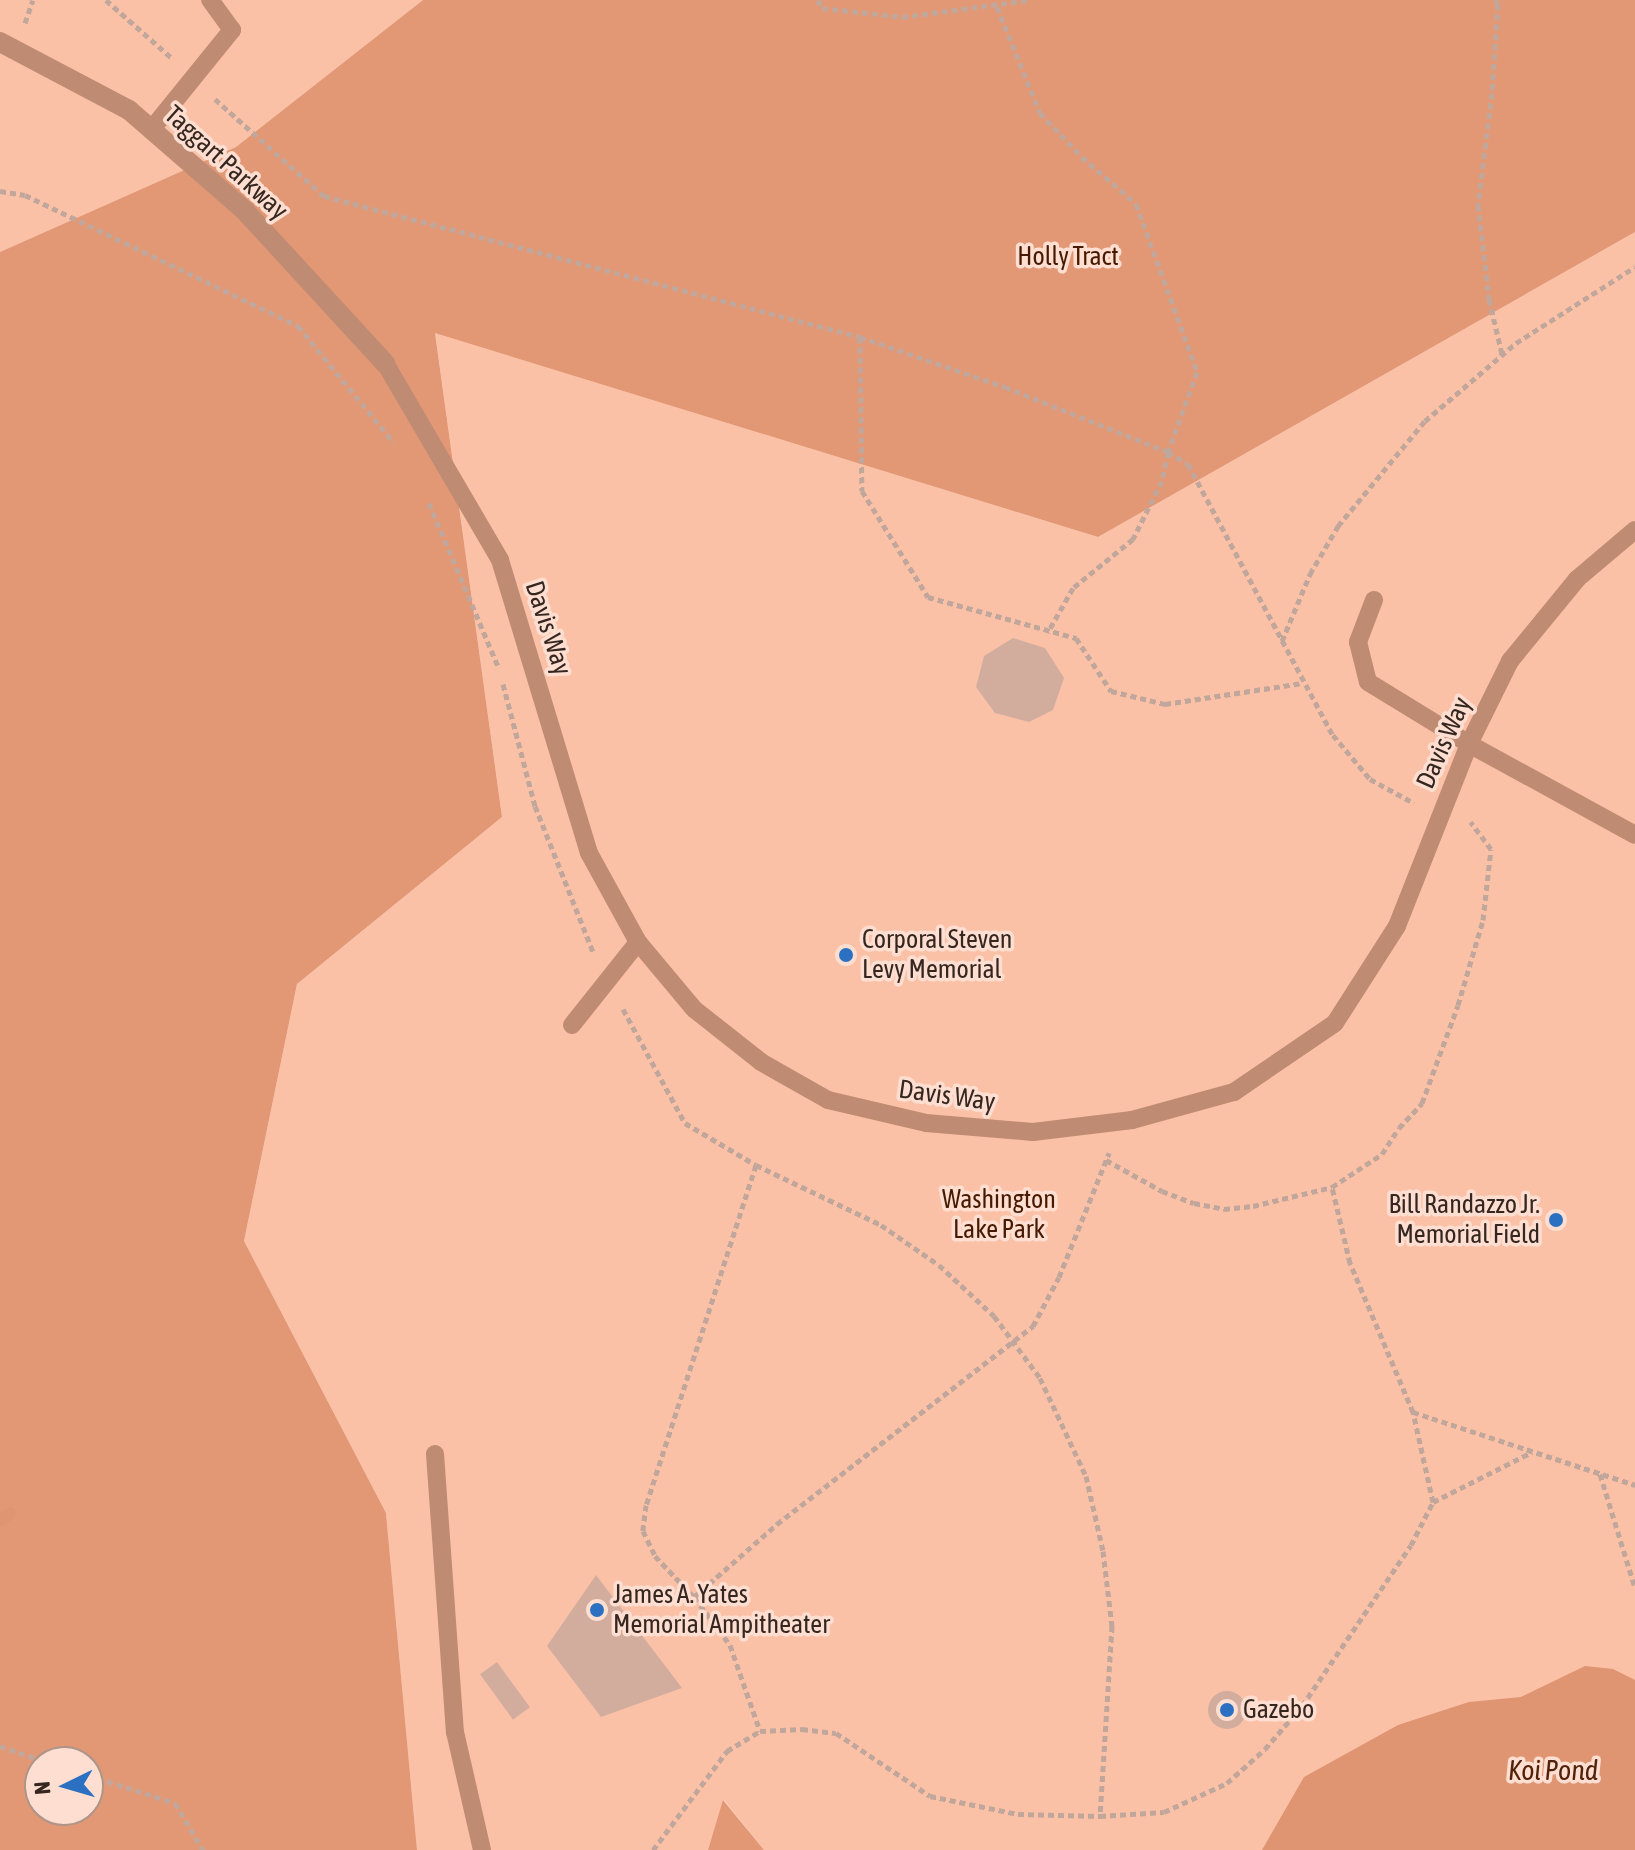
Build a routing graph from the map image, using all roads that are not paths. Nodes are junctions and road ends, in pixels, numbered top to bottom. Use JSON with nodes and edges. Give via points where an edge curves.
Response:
{"nodes":[{"id":1,"x":210,"y":0,"type":"edge"},
{"id":2,"x":0,"y":42,"type":"edge"},
{"id":3,"x":151,"y":130,"type":"junction"},
{"id":4,"x":385,"y":363,"type":"joint"},
{"id":5,"x":1635,"y":530,"type":"edge"},
{"id":6,"x":1374,"y":600,"type":"dead end"},
{"id":7,"x":1469,"y":744,"type":"junction"},
{"id":8,"x":1635,"y":835,"type":"edge"},
{"id":9,"x":638,"y":942,"type":"junction"},
{"id":10,"x":572,"y":1025,"type":"dead end"},
{"id":11,"x":435,"y":1454,"type":"dead end"},
{"id":12,"x":482,"y":1850,"type":"edge"}],
"edges":[{"from":1,"to":3,"type":"lane","via":[[232,30]]},
{"from":2,"to":3,"type":"street","name":"Taggart Parkway","via":[[129,110]]},
{"from":3,"to":4,"type":"street","name":"Taggart Parkway","via":[[245,211]]},
{"from":4,"to":9,"type":"lane","name":"Davis Way","via":[[500,560],[589,853]]},
{"from":5,"to":7,"type":"lane","name":"Davis Way","via":[[1577,579],[1510,661]]},
{"from":6,"to":7,"type":"lane","via":[[1358,642],[1368,682]]},
{"from":7,"to":8,"type":"lane"},
{"from":7,"to":9,"type":"lane","name":"Davis Way","via":[[1397,926],[1335,1023],[1234,1092],[1117,1122],[1033,1132],[926,1123],[828,1100],[761,1062],[694,1009]]},
{"from":9,"to":10,"type":"lane"},
{"from":11,"to":12,"type":"lane","via":[[455,1732]]}]}
